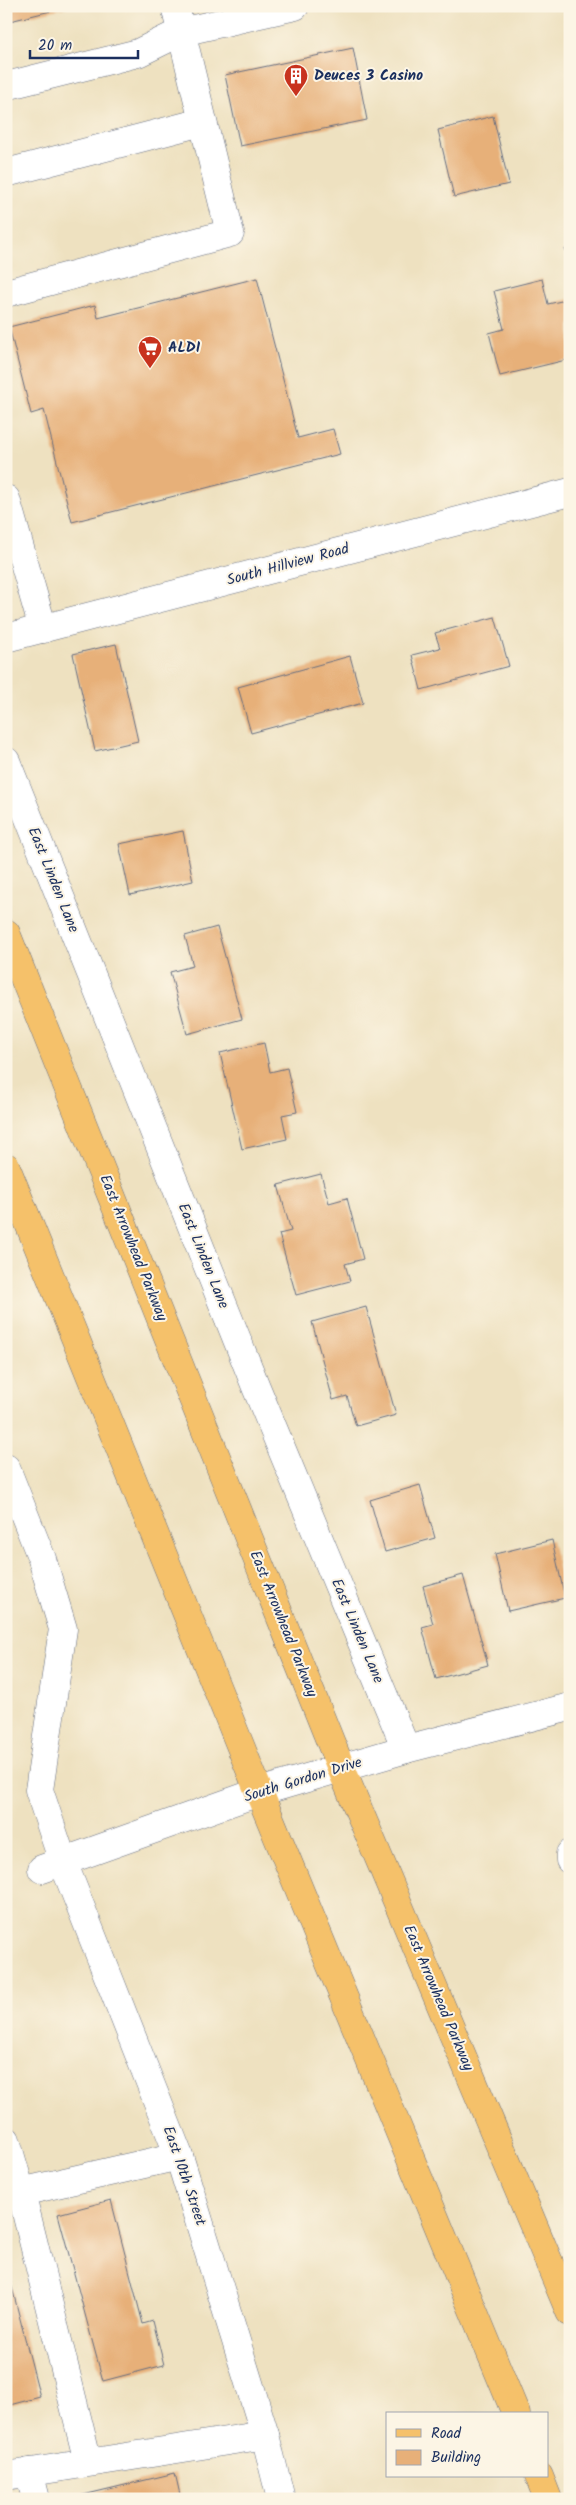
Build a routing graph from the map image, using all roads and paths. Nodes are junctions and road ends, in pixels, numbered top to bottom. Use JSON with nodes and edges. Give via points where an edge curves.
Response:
{"nodes":[{"id":1,"x":175,"y":6,"type":"edge"},
{"id":2,"x":295,"y":6,"type":"edge"},
{"id":3,"x":181,"y":32,"type":"junction"},
{"id":4,"x":6,"y":86,"type":"edge"},
{"id":5,"x":202,"y":122,"type":"junction"},
{"id":6,"x":6,"y":173,"type":"edge"},
{"id":7,"x":6,"y":293,"type":"edge"},
{"id":8,"x":570,"y":492,"type":"edge"},
{"id":9,"x":6,"y":499,"type":"edge"},
{"id":10,"x":43,"y":629,"type":"junction"},
{"id":11,"x":6,"y":638,"type":"edge"},
{"id":12,"x":6,"y":761,"type":"edge"},
{"id":13,"x":6,"y":933,"type":"edge"},
{"id":14,"x":6,"y":1167,"type":"edge"},
{"id":15,"x":6,"y":1468,"type":"edge"},
{"id":16,"x":570,"y":1707,"type":"edge"},
{"id":17,"x":406,"y":1749,"type":"junction"},
{"id":18,"x":341,"y":1768,"type":"junction"},
{"id":19,"x":259,"y":1792,"type":"junction"},
{"id":20,"x":570,"y":1854,"type":"edge"},
{"id":21,"x":570,"y":1860,"type":"edge"},
{"id":22,"x":53,"y":1866,"type":"junction"},
{"id":23,"x":6,"y":2140,"type":"edge"},
{"id":24,"x":180,"y":2156,"type":"junction"},
{"id":25,"x":14,"y":2194,"type":"edge"},
{"id":26,"x":570,"y":2312,"type":"edge"},
{"id":27,"x":515,"y":2412,"type":"edge"},
{"id":28,"x":265,"y":2435,"type":"junction"},
{"id":29,"x":88,"y":2462,"type":"junction"},
{"id":30,"x":18,"y":2474,"type":"edge"},
{"id":31,"x":540,"y":2478,"type":"edge"},
{"id":32,"x":36,"y":2499,"type":"edge"},
{"id":33,"x":281,"y":2499,"type":"edge"},
{"id":34,"x":548,"y":2499,"type":"edge"}],
"edges":[{"from":1,"to":3,"type":"street"},
{"from":2,"to":3,"type":"street"},
{"from":3,"to":4,"type":"street","via":[[138,53]]},
{"from":3,"to":5,"type":"street"},
{"from":5,"to":6,"type":"street"},
{"from":5,"to":7,"type":"street","via":[[230,233]]},
{"from":8,"to":10,"type":"street","name":"South Hillview Road"},
{"from":9,"to":10,"type":"street"},
{"from":10,"to":11,"type":"street","name":"South Hillview Road"},
{"from":12,"to":17,"type":"street","name":"East Linden Lane","via":[[252,1378]]},
{"from":13,"to":18,"type":"main road","name":"East Arrowhead Parkway"},
{"from":14,"to":19,"type":"main road"},
{"from":15,"to":22,"type":"street","name":"East 10th Street","via":[[42,1559],[64,1630],[38,1790]]},
{"from":16,"to":17,"type":"street","name":"South Gordon Drive"},
{"from":17,"to":18,"type":"street","name":"South Gordon Drive"},
{"from":18,"to":19,"type":"street","name":"South Gordon Drive"},
{"from":18,"to":26,"type":"main road","name":"East Arrowhead Parkway"},
{"from":19,"to":22,"type":"street","name":"South Gordon Drive"},
{"from":19,"to":27,"type":"main road"},
{"from":20,"to":21,"type":"street"},
{"from":22,"to":24,"type":"street","name":"East 10th Street"},
{"from":23,"to":25,"type":"street"},
{"from":24,"to":25,"type":"street"},
{"from":24,"to":28,"type":"street","name":"East 10th Street"},
{"from":25,"to":29,"type":"street"},
{"from":28,"to":29,"type":"street"},
{"from":28,"to":33,"type":"street","name":"East 10th Street"},
{"from":29,"to":30,"type":"street"},
{"from":30,"to":32,"type":"street"},
{"from":31,"to":34,"type":"main road"}]}
